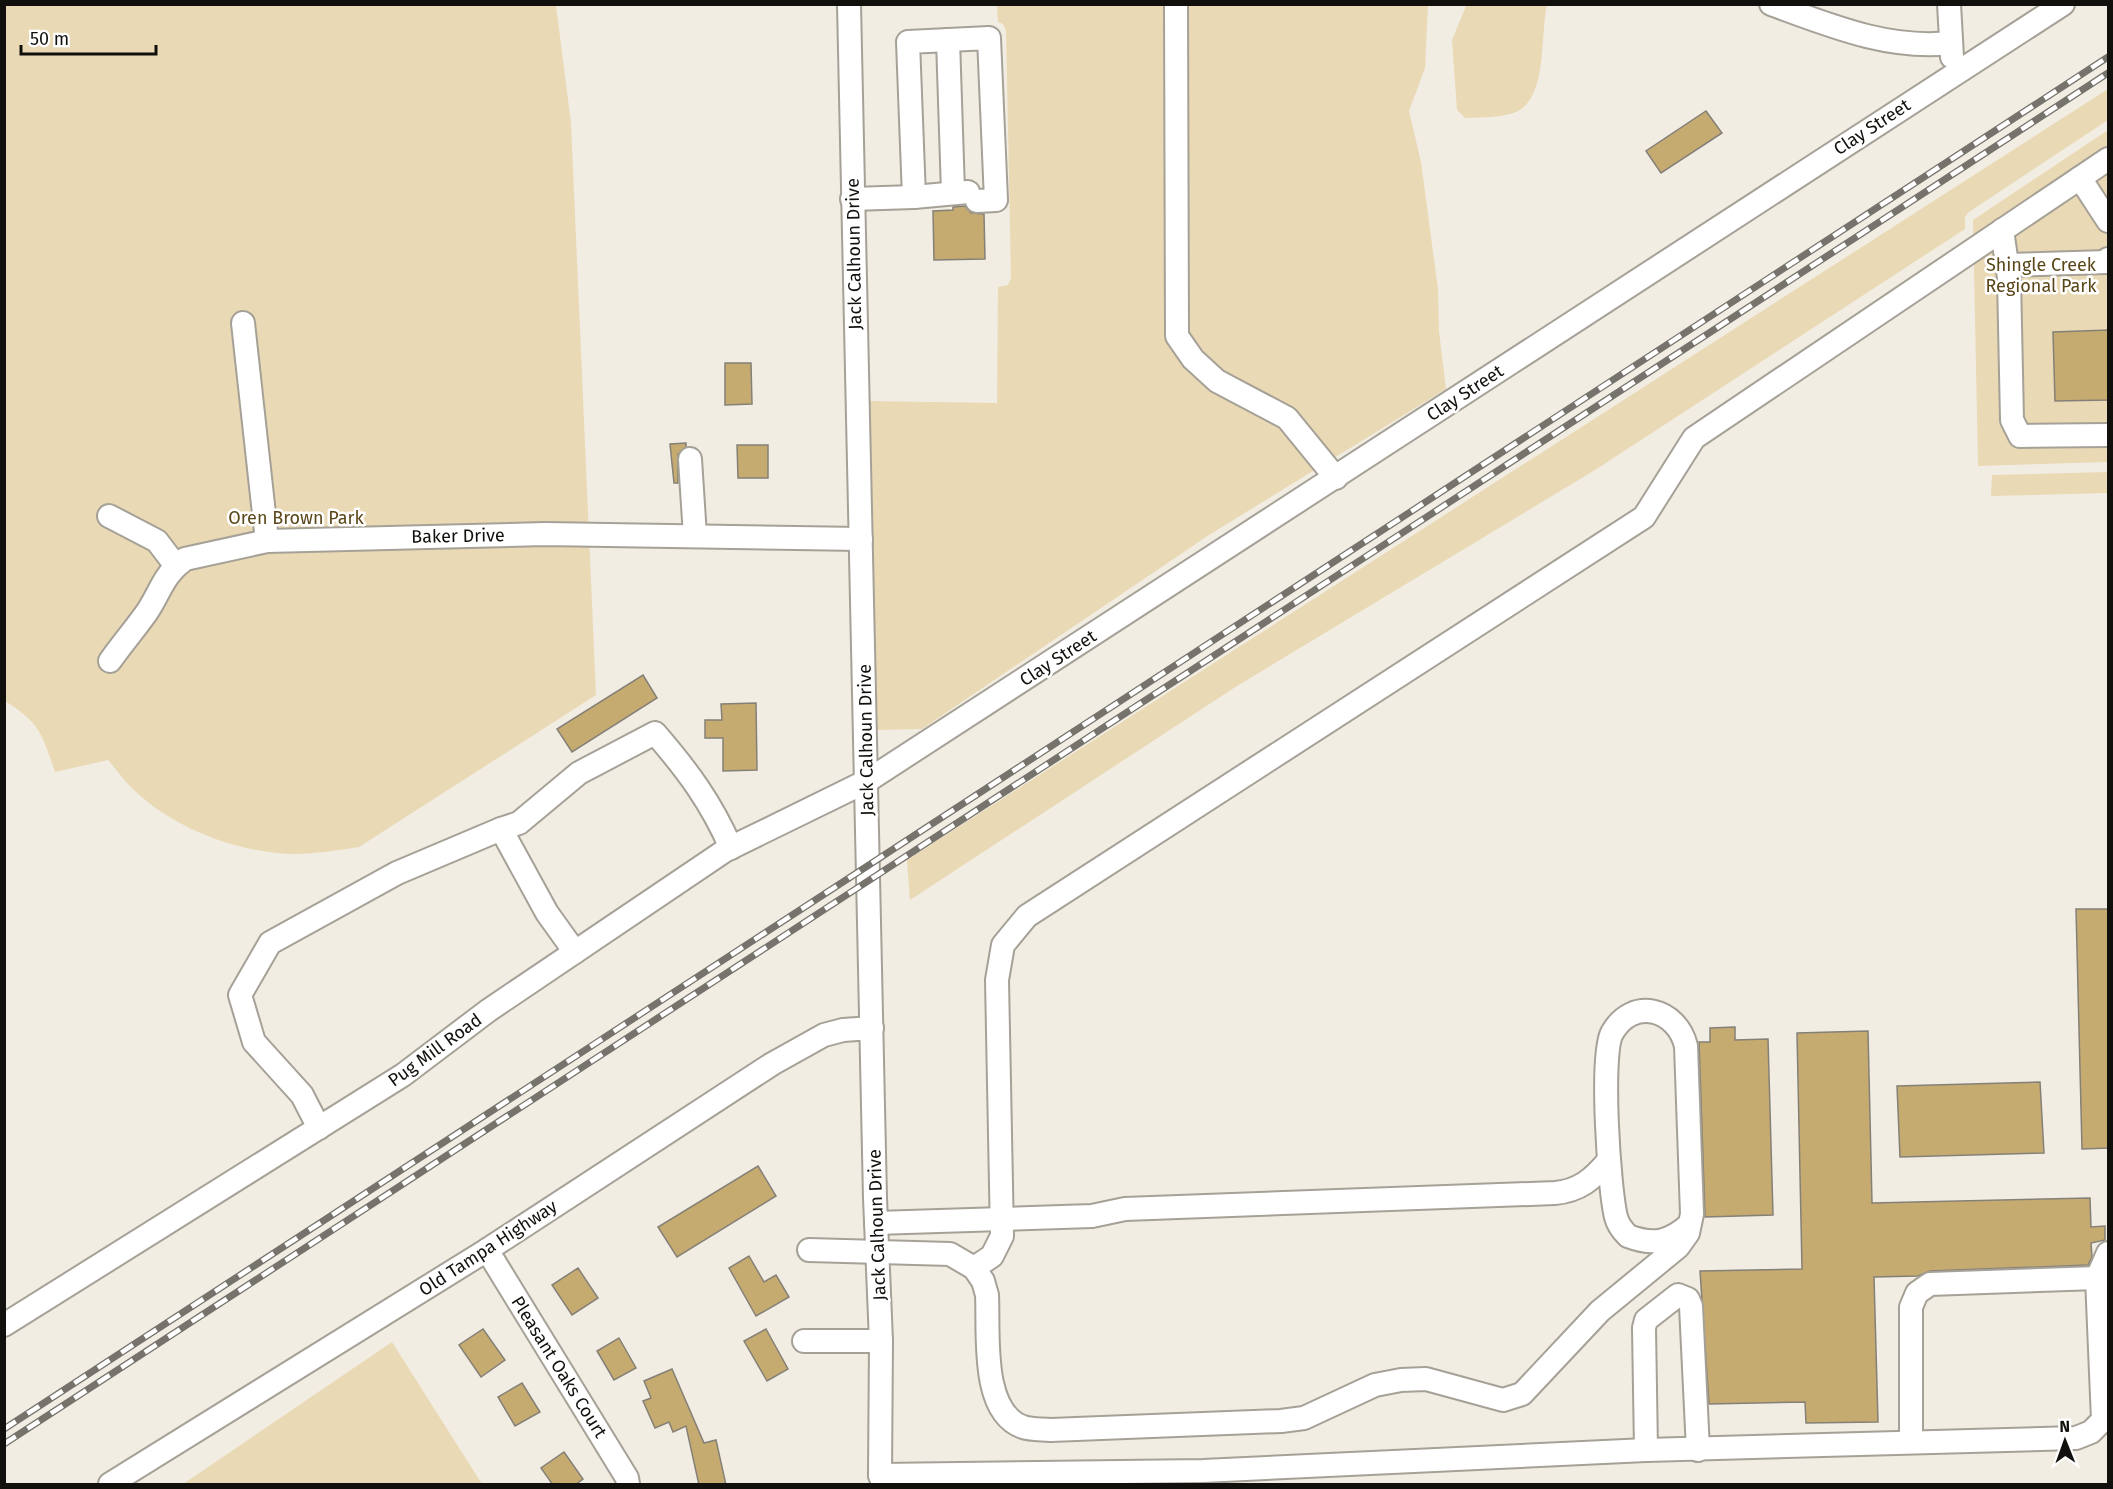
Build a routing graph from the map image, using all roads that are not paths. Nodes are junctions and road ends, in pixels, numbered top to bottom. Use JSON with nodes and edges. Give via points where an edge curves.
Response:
{"nodes":[{"id":1,"x":849,"y":4,"type":"edge"},
{"id":2,"x":1176,"y":4,"type":"edge"},
{"id":3,"x":1771,"y":4,"type":"edge"},
{"id":4,"x":1949,"y":4,"type":"edge"},
{"id":5,"x":2063,"y":4,"type":"edge"},
{"id":6,"x":948,"y":40,"type":"junction"},
{"id":7,"x":1950,"y":43,"type":"junction"},
{"id":8,"x":1954,"y":74,"type":"junction"},
{"id":9,"x":2109,"y":159,"type":"edge"},
{"id":10,"x":2080,"y":178,"type":"junction"},
{"id":11,"x":996,"y":188,"type":"junction"},
{"id":12,"x":938,"y":196,"type":"junction"},
{"id":13,"x":852,"y":199,"type":"junction"},
{"id":14,"x":977,"y":201,"type":"dead end"},
{"id":15,"x":2109,"y":221,"type":"edge"},
{"id":16,"x":2002,"y":230,"type":"junction"},
{"id":17,"x":2109,"y":259,"type":"edge"},
{"id":18,"x":2007,"y":265,"type":"junction"},
{"id":19,"x":243,"y":323,"type":"dead end"},
{"id":20,"x":2109,"y":435,"type":"edge"},
{"id":21,"x":690,"y":459,"type":"dead end"},
{"id":22,"x":1336,"y":477,"type":"junction"},
{"id":23,"x":110,"y":516,"type":"dead end"},
{"id":24,"x":695,"y":536,"type":"junction"},
{"id":25,"x":861,"y":539,"type":"junction"},
{"id":26,"x":267,"y":541,"type":"junction"},
{"id":27,"x":176,"y":566,"type":"junction"},
{"id":28,"x":110,"y":661,"type":"dead end"},
{"id":29,"x":867,"y":781,"type":"junction"},
{"id":30,"x":501,"y":829,"type":"junction"},
{"id":31,"x":731,"y":848,"type":"junction"},
{"id":32,"x":575,"y":952,"type":"junction"},
{"id":33,"x":872,"y":1028,"type":"junction"},
{"id":34,"x":319,"y":1128,"type":"junction"},
{"id":35,"x":1608,"y":1161,"type":"junction"},
{"id":36,"x":1001,"y":1219,"type":"junction"},
{"id":37,"x":876,"y":1223,"type":"junction"},
{"id":38,"x":1690,"y":1224,"type":"junction"},
{"id":39,"x":487,"y":1250,"type":"junction"},
{"id":40,"x":809,"y":1251,"type":"dead end"},
{"id":41,"x":877,"y":1253,"type":"junction"},
{"id":42,"x":2109,"y":1253,"type":"edge"},
{"id":43,"x":974,"y":1268,"type":"junction"},
{"id":44,"x":2097,"y":1278,"type":"junction"},
{"id":45,"x":4,"y":1324,"type":"edge"},
{"id":46,"x":804,"y":1341,"type":"dead end"},
{"id":47,"x":881,"y":1341,"type":"junction"},
{"id":48,"x":1911,"y":1442,"type":"junction"},
{"id":49,"x":1646,"y":1450,"type":"junction"},
{"id":50,"x":1698,"y":1450,"type":"junction"},
{"id":51,"x":1206,"y":1478,"type":"edge"},
{"id":52,"x":880,"y":1481,"type":"edge"},
{"id":53,"x":110,"y":1485,"type":"edge"},
{"id":54,"x":628,"y":1485,"type":"edge"}],
"edges":[{"from":1,"to":13,"type":"street","name":"Jack Calhoun Drive"},
{"from":2,"to":22,"type":"street","via":[[1177,336],[1193,359],[1217,381],[1287,418]]},
{"from":3,"to":7,"type":"street","via":[[1853,33],[1899,43]]},
{"from":4,"to":7,"type":"street"},
{"from":5,"to":8,"type":"street","name":"Clay Street"},
{"from":6,"to":11,"type":"street","via":[[989,38]]},
{"from":6,"to":12,"type":"street"},
{"from":6,"to":12,"type":"street","via":[[908,42]]},
{"from":7,"to":8,"type":"street"},
{"from":8,"to":22,"type":"street","name":"Clay Street"},
{"from":9,"to":10,"type":"street"},
{"from":10,"to":15,"type":"street"},
{"from":10,"to":16,"type":"street"},
{"from":11,"to":12,"type":"street"},
{"from":11,"to":14,"type":"street","via":[[996,200]]},
{"from":12,"to":13,"type":"street"},
{"from":13,"to":25,"type":"street","name":"Jack Calhoun Drive"},
{"from":16,"to":18,"type":"street"},
{"from":16,"to":36,"type":"street","via":[[1694,438],[1644,517],[1027,916],[1003,945],[997,980]]},
{"from":17,"to":18,"type":"street"},
{"from":18,"to":20,"type":"street","via":[[2012,420],[2020,436]]},
{"from":19,"to":26,"type":"street"},
{"from":21,"to":24,"type":"street"},
{"from":22,"to":29,"type":"street","name":"Clay Street"},
{"from":23,"to":27,"type":"street","via":[[158,541]]},
{"from":24,"to":25,"type":"street","name":"Baker Drive"},
{"from":24,"to":26,"type":"street","name":"Baker Drive","via":[[545,534]]},
{"from":25,"to":29,"type":"street","name":"Jack Calhoun Drive"},
{"from":26,"to":27,"type":"street","name":"Baker Drive","via":[[185,559]]},
{"from":27,"to":28,"type":"street"},
{"from":29,"to":31,"type":"street","name":"Pug Mill Road"},
{"from":29,"to":33,"type":"street","name":"Jack Calhoun Drive"},
{"from":30,"to":31,"type":"street","via":[[519,823],[579,774],[655,733],[694,779],[719,819]]},
{"from":30,"to":32,"type":"street","via":[[547,913]]},
{"from":30,"to":34,"type":"street","via":[[397,873],[270,943],[240,995],[254,1042],[303,1095]]},
{"from":31,"to":32,"type":"street","name":"Pug Mill Road"},
{"from":32,"to":34,"type":"street","name":"Pug Mill Road","via":[[403,1075]]},
{"from":33,"to":37,"type":"street","name":"Jack Calhoun Drive"},
{"from":33,"to":39,"type":"street","name":"Old Tampa Highway","via":[[824,1035],[772,1064]]},
{"from":34,"to":45,"type":"street","name":"Pug Mill Road"},
{"from":35,"to":36,"type":"street","via":[[1583,1185],[1555,1193],[1125,1209],[1092,1216]]},
{"from":35,"to":38,"type":"street","via":[[1617,1219],[1628,1236],[1655,1243],[1677,1235]]},
{"from":35,"to":38,"type":"street","via":[[1611,1035],[1623,1019],[1636,1011],[1657,1011],[1683,1033],[1686,1046]]},
{"from":36,"to":37,"type":"street"},
{"from":36,"to":43,"type":"street","via":[[998,1248]]},
{"from":37,"to":41,"type":"street","name":"Jack Calhoun Drive"},
{"from":38,"to":43,"type":"street","via":[[1678,1247],[1600,1311],[1522,1394],[1503,1400],[1426,1378],[1401,1380],[1375,1384],[1304,1418],[1281,1421],[1051,1430],[1024,1427],[999,1409],[993,1394],[987,1294]]},
{"from":39,"to":53,"type":"street","name":"Old Tampa Highway"},
{"from":39,"to":54,"type":"street","name":"Pleasant Oaks Court"},
{"from":40,"to":41,"type":"street"},
{"from":41,"to":43,"type":"street","via":[[950,1254]]},
{"from":41,"to":47,"type":"street","name":"Jack Calhoun Drive"},
{"from":42,"to":44,"type":"street"},
{"from":44,"to":48,"type":"street","via":[[1930,1284],[1917,1293],[1911,1307]]},
{"from":44,"to":48,"type":"street","via":[[2103,1420],[2091,1432],[2076,1438]]},
{"from":46,"to":47,"type":"street"},
{"from":47,"to":52,"type":"street","name":"Jack Calhoun Drive"},
{"from":48,"to":50,"type":"street"},
{"from":49,"to":50,"type":"street"},
{"from":49,"to":50,"type":"street","via":[[1644,1328],[1646,1320],[1678,1295],[1688,1299],[1691,1306]]},
{"from":49,"to":51,"type":"street"},
{"from":51,"to":52,"type":"street"}]}
